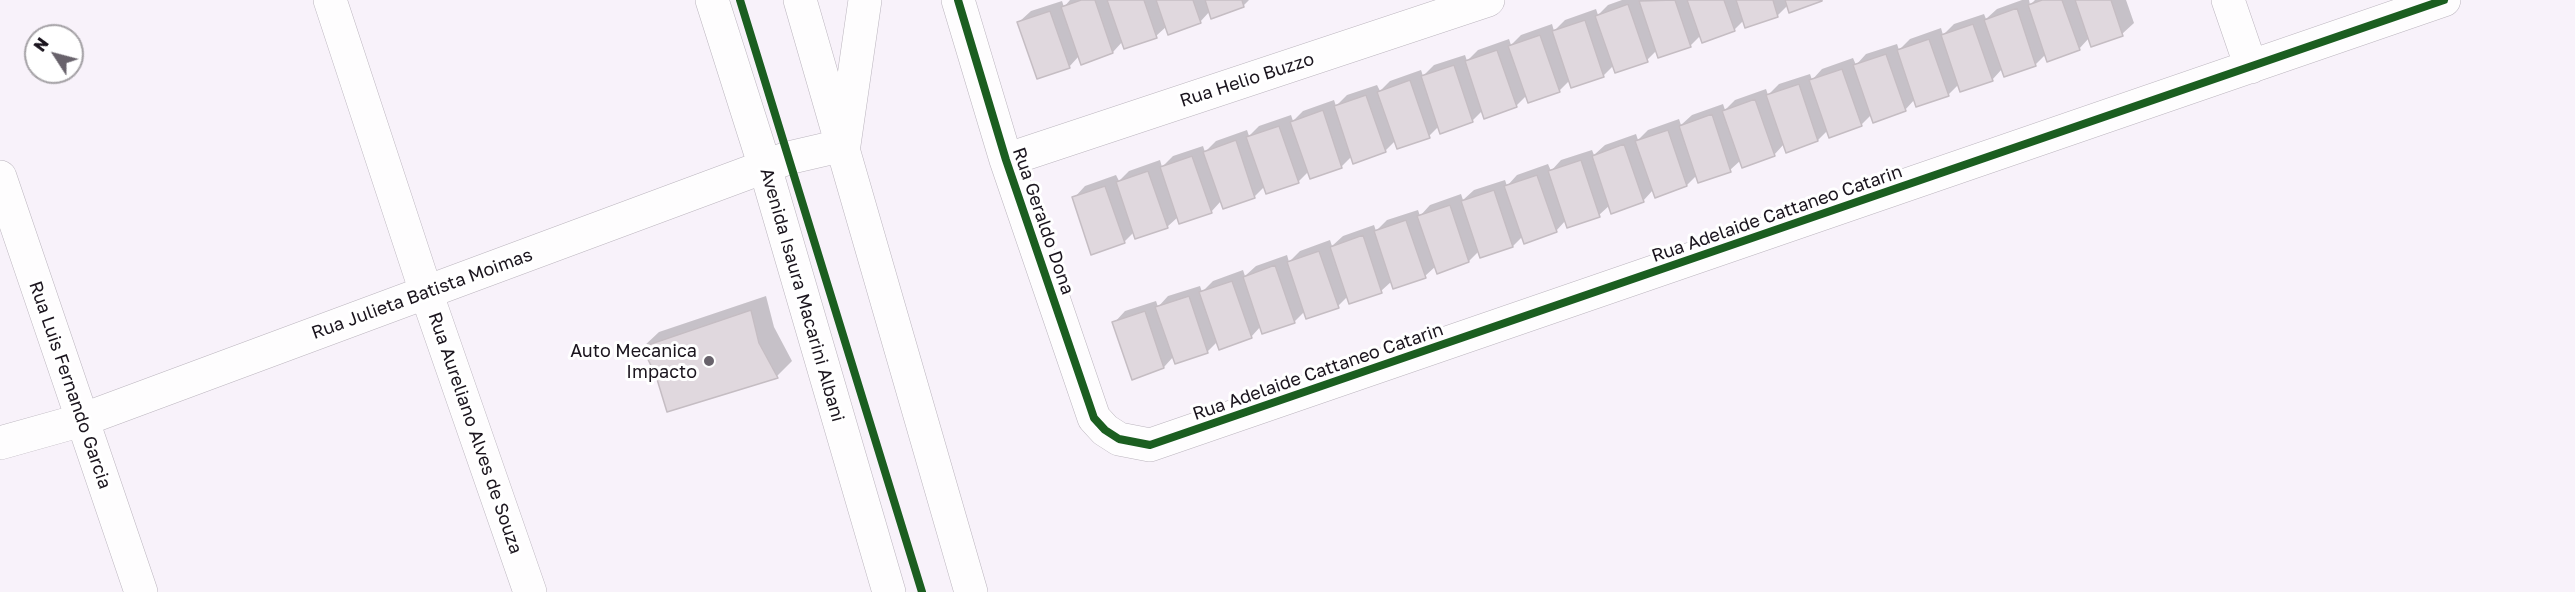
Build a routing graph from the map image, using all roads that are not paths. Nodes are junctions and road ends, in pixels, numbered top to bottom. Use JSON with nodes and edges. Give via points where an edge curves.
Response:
{"nodes":[{"id":1,"x":330,"y":0,"type":"edge"},
{"id":2,"x":712,"y":0,"type":"edge"},
{"id":3,"x":800,"y":0,"type":"edge"},
{"id":4,"x":865,"y":0,"type":"edge"},
{"id":5,"x":958,"y":0,"type":"edge"},
{"id":6,"x":1488,"y":0,"type":"edge"},
{"id":7,"x":2228,"y":0,"type":"edge"},
{"id":8,"x":2444,"y":0,"type":"edge"},
{"id":9,"x":2251,"y":67,"type":"junction"},
{"id":10,"x":844,"y":145,"type":"junction"},
{"id":11,"x":1006,"y":160,"type":"junction"},
{"id":12,"x":765,"y":167,"type":"junction"},
{"id":13,"x":0,"y":177,"type":"edge"},
{"id":14,"x":426,"y":292,"type":"junction"},
{"id":15,"x":82,"y":420,"type":"junction"},
{"id":16,"x":1119,"y":439,"type":"joint"},
{"id":17,"x":0,"y":443,"type":"edge"},
{"id":18,"x":141,"y":592,"type":"edge"},
{"id":19,"x":530,"y":592,"type":"edge"},
{"id":20,"x":889,"y":592,"type":"edge"},
{"id":21,"x":971,"y":592,"type":"edge"}],
"edges":[{"from":1,"to":14,"type":"street","name":"Rua Aureliano Alves de Souza"},
{"from":2,"to":12,"type":"street","name":"Avenida Isaura Macarini Albani"},
{"from":3,"to":10,"type":"street"},
{"from":4,"to":10,"type":"street"},
{"from":5,"to":11,"type":"street","name":"Rua Geraldo Dona"},
{"from":6,"to":11,"type":"street","name":"Rua Helio Buzzo"},
{"from":7,"to":9,"type":"street"},
{"from":8,"to":9,"type":"street","name":"Rua Adelaide Cattaneo Catarin"},
{"from":9,"to":16,"type":"street","name":"Rua Adelaide Cattaneo Catarin","via":[[1150,446]]},
{"from":10,"to":12,"type":"street","name":"Rua Julieta Batista Moimas"},
{"from":10,"to":21,"type":"street"},
{"from":11,"to":16,"type":"street","name":"Rua Geraldo Dona","via":[[1094,418]]},
{"from":12,"to":14,"type":"street","name":"Rua Julieta Batista Moimas"},
{"from":12,"to":20,"type":"street","name":"Avenida Isaura Macarini Albani"},
{"from":13,"to":15,"type":"street","name":"Rua Luis Fernando Garcia"},
{"from":14,"to":15,"type":"street","name":"Rua Julieta Batista Moimas"},
{"from":14,"to":19,"type":"street","name":"Rua Aureliano Alves de Souza"},
{"from":15,"to":17,"type":"street","name":"Rua Julieta Batista Moimas"},
{"from":15,"to":18,"type":"street","name":"Rua Luis Fernando Garcia"}]}
